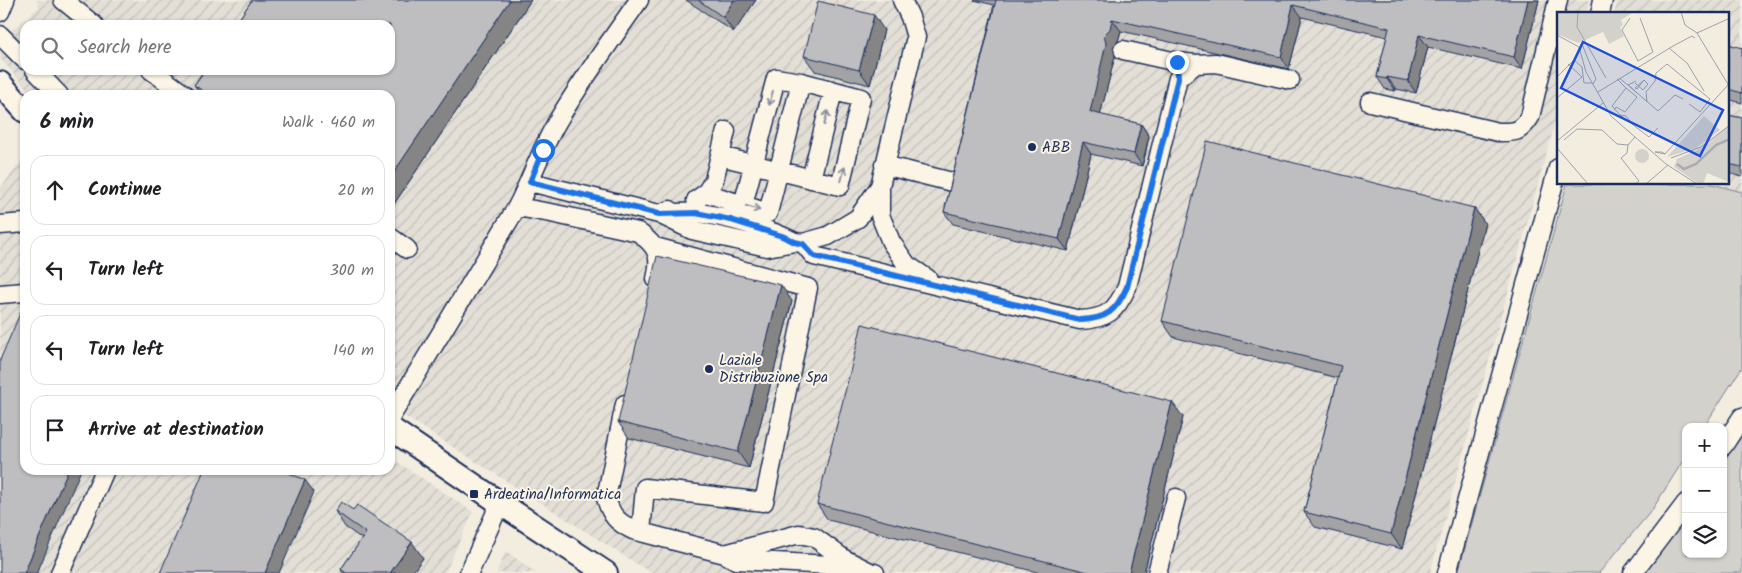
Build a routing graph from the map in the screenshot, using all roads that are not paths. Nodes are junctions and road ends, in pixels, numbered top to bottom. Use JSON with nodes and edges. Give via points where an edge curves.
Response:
{"nodes":[{"id":1,"x":5,"y":0,"type":"edge"},
{"id":2,"x":63,"y":0,"type":"edge"},
{"id":3,"x":639,"y":0,"type":"edge"},
{"id":4,"x":902,"y":0,"type":"edge"},
{"id":5,"x":1558,"y":0,"type":"edge"},
{"id":6,"x":0,"y":12,"type":"edge"},
{"id":7,"x":88,"y":20,"type":"edge"},
{"id":8,"x":0,"y":35,"type":"edge"},
{"id":9,"x":1123,"y":50,"type":"dead end"},
{"id":10,"x":20,"y":55,"type":"edge"},
{"id":11,"x":1178,"y":70,"type":"junction"},
{"id":12,"x":40,"y":75,"type":"edge"},
{"id":13,"x":158,"y":75,"type":"edge"},
{"id":14,"x":1290,"y":80,"type":"dead end"},
{"id":15,"x":801,"y":82,"type":"junction"},
{"id":16,"x":0,"y":83,"type":"edge"},
{"id":17,"x":54,"y":90,"type":"edge"},
{"id":18,"x":178,"y":90,"type":"edge"},
{"id":19,"x":833,"y":91,"type":"junction"},
{"id":20,"x":1370,"y":102,"type":"dead end"},
{"id":21,"x":20,"y":105,"type":"edge"},
{"id":22,"x":726,"y":131,"type":"dead end"},
{"id":23,"x":720,"y":156,"type":"junction"},
{"id":24,"x":753,"y":164,"type":"junction"},
{"id":25,"x":884,"y":165,"type":"junction"},
{"id":26,"x":779,"y":171,"type":"junction"},
{"id":27,"x":1557,"y":172,"type":"edge"},
{"id":28,"x":811,"y":179,"type":"junction"},
{"id":29,"x":530,"y":182,"type":"junction"},
{"id":30,"x":952,"y":182,"type":"edge"},
{"id":31,"x":880,"y":186,"type":"junction"},
{"id":32,"x":706,"y":193,"type":"junction"},
{"id":33,"x":742,"y":205,"type":"junction"},
{"id":34,"x":516,"y":207,"type":"junction"},
{"id":35,"x":659,"y":214,"type":"junction"},
{"id":36,"x":20,"y":223,"type":"edge"},
{"id":37,"x":0,"y":225,"type":"edge"},
{"id":38,"x":395,"y":240,"type":"edge"},
{"id":39,"x":799,"y":243,"type":"junction"},
{"id":40,"x":655,"y":247,"type":"junction"},
{"id":41,"x":408,"y":249,"type":"dead end"},
{"id":42,"x":936,"y":286,"type":"junction"},
{"id":43,"x":20,"y":292,"type":"edge"},
{"id":44,"x":653,"y":292,"type":"edge"},
{"id":45,"x":0,"y":294,"type":"edge"},
{"id":46,"x":630,"y":386,"type":"edge"},
{"id":47,"x":395,"y":410,"type":"edge"},
{"id":48,"x":1742,"y":417,"type":"edge"},
{"id":49,"x":395,"y":431,"type":"edge"},
{"id":50,"x":1727,"y":440,"type":"edge"},
{"id":51,"x":103,"y":475,"type":"edge"},
{"id":52,"x":1176,"y":498,"type":"dead end"},
{"id":53,"x":500,"y":503,"type":"junction"},
{"id":54,"x":1682,"y":507,"type":"edge"},
{"id":55,"x":641,"y":532,"type":"junction"},
{"id":56,"x":725,"y":554,"type":"junction"},
{"id":57,"x":873,"y":572,"type":"edge"},
{"id":58,"x":60,"y":573,"type":"edge"},
{"id":59,"x":469,"y":573,"type":"edge"},
{"id":60,"x":606,"y":573,"type":"edge"},
{"id":61,"x":1157,"y":573,"type":"edge"},
{"id":62,"x":1447,"y":573,"type":"edge"},
{"id":63,"x":1633,"y":573,"type":"edge"}],
"edges":[{"from":1,"to":6,"type":"street"},
{"from":2,"to":7,"type":"street"},
{"from":3,"to":29,"type":"street","via":[[559,118]]},
{"from":4,"to":25,"type":"street","via":[[916,37]]},
{"from":5,"to":20,"type":"street","via":[[1530,117],[1517,131],[1498,132]]},
{"from":8,"to":10,"type":"street"},
{"from":9,"to":11,"type":"street"},
{"from":11,"to":14,"type":"street","via":[[1196,64],[1216,64]]},
{"from":11,"to":42,"type":"street","via":[[1127,287],[1119,304],[1108,314],[1094,320],[1080,320]]},
{"from":12,"to":17,"type":"street"},
{"from":13,"to":18,"type":"street"},
{"from":15,"to":19,"type":"street"},
{"from":15,"to":24,"type":"street","one_way":true,"via":[[776,78]]},
{"from":15,"to":26,"type":"street"},
{"from":16,"to":21,"type":"main road"},
{"from":28,"to":19,"type":"street","one_way":true},
{"from":28,"to":19,"type":"street","one_way":true,"via":[[840,186],[862,98]]},
{"from":22,"to":23,"type":"street"},
{"from":23,"to":24,"type":"street"},
{"from":23,"to":32,"type":"street","via":[[714,180]]},
{"from":24,"to":26,"type":"street"},
{"from":24,"to":33,"type":"street"},
{"from":25,"to":30,"type":"street"},
{"from":25,"to":31,"type":"street"},
{"from":26,"to":28,"type":"street"},
{"from":33,"to":26,"type":"street","one_way":true,"via":[[768,212]]},
{"from":27,"to":62,"type":"street"},
{"from":29,"to":34,"type":"street"},
{"from":29,"to":35,"type":"street"},
{"from":31,"to":39,"type":"street","via":[[858,218],[844,228],[828,236]]},
{"from":31,"to":42,"type":"street","via":[[880,215],[891,242],[907,265]]},
{"from":32,"to":33,"type":"street"},
{"from":32,"to":35,"type":"street","via":[[694,202]]},
{"from":34,"to":40,"type":"street","via":[[638,232]]},
{"from":34,"to":47,"type":"street"},
{"from":35,"to":39,"type":"street","via":[[692,230],[767,247]]},
{"from":36,"to":37,"type":"street"},
{"from":38,"to":41,"type":"street"},
{"from":39,"to":42,"type":"street","via":[[814,256]]},
{"from":40,"to":44,"type":"street","via":[[659,257]]},
{"from":40,"to":55,"type":"street","via":[[808,288],[764,502],[645,488]]},
{"from":43,"to":45,"type":"street"},
{"from":46,"to":55,"type":"street","via":[[606,498],[610,512],[621,524]]},
{"from":48,"to":50,"type":"street"},
{"from":49,"to":53,"type":"main road"},
{"from":51,"to":58,"type":"street"},
{"from":52,"to":61,"type":"street"},
{"from":53,"to":59,"type":"street"},
{"from":53,"to":60,"type":"main road"},
{"from":54,"to":63,"type":"street"},
{"from":55,"to":56,"type":"street"},
{"from":56,"to":57,"type":"street","via":[[736,560],[830,565]]},
{"from":56,"to":57,"type":"street","via":[[799,534],[814,537],[844,558]]}]}
